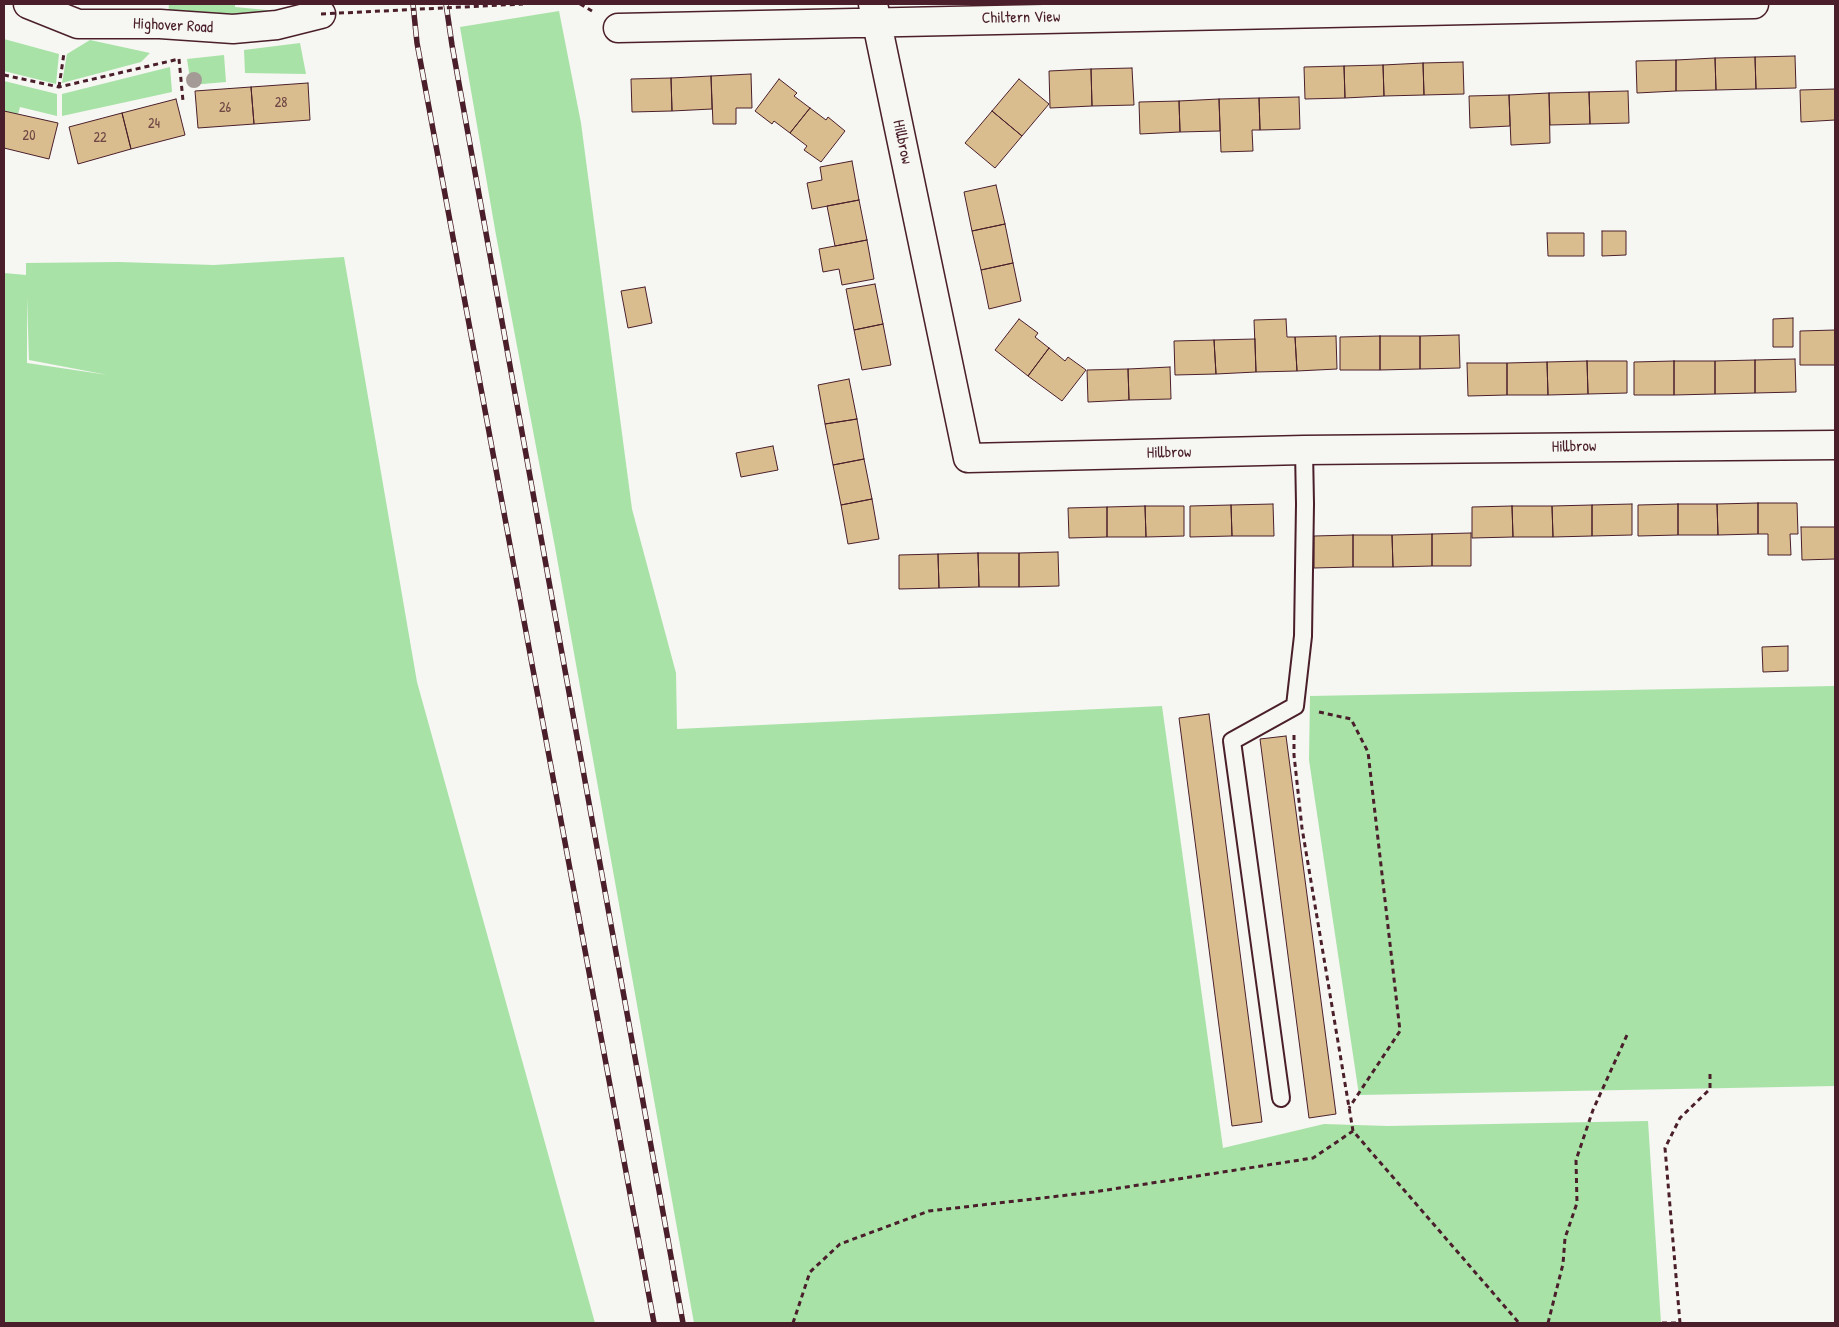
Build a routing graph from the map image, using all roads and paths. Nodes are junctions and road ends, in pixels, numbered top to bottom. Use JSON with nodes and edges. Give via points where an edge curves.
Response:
{"nodes":[{"id":1,"x":28,"y":4,"type":"edge"},
{"id":2,"x":523,"y":4,"type":"edge"},
{"id":3,"x":1754,"y":4,"type":"edge"},
{"id":4,"x":875,"y":12,"type":"edge"},
{"id":5,"x":321,"y":14,"type":"joint"},
{"id":6,"x":618,"y":28,"type":"dead end"},
{"id":7,"x":188,"y":56,"type":"dead end"},
{"id":8,"x":179,"y":59,"type":"junction"},
{"id":9,"x":4,"y":75,"type":"edge"},
{"id":10,"x":183,"y":101,"type":"dead end"},
{"id":11,"x":1835,"y":445,"type":"edge"},
{"id":12,"x":1304,"y":450,"type":"junction"},
{"id":13,"x":1295,"y":706,"type":"junction"},
{"id":14,"x":1627,"y":1035,"type":"dead end"},
{"id":15,"x":1710,"y":1071,"type":"dead end"},
{"id":16,"x":1281,"y":1098,"type":"dead end"},
{"id":17,"x":1349,"y":1108,"type":"junction"},
{"id":18,"x":1354,"y":1131,"type":"junction"},
{"id":19,"x":793,"y":1323,"type":"edge"},
{"id":20,"x":1519,"y":1323,"type":"edge"},
{"id":21,"x":1548,"y":1323,"type":"edge"},
{"id":22,"x":1662,"y":1323,"type":"edge"},
{"id":23,"x":1680,"y":1323,"type":"edge"}],
"edges":[{"from":1,"to":5,"type":"street","name":"Highover Road","via":[[78,24],[160,24],[234,29],[277,25]]},
{"from":2,"to":5,"type":"path","bridge":true},
{"from":3,"to":4,"type":"street","name":"Chiltern View"},
{"from":4,"to":6,"type":"street","name":"Chiltern View"},
{"from":4,"to":12,"type":"street","name":"Hillbrow","via":[[968,458]]},
{"from":7,"to":8,"type":"path"},
{"from":8,"to":9,"type":"path","via":[[59,87]]},
{"from":8,"to":10,"type":"path"},
{"from":11,"to":12,"type":"street","name":"Hillbrow"},
{"from":12,"to":13,"type":"lane","via":[[1303,636]]},
{"from":13,"to":16,"type":"lane","via":[[1232,741]]},
{"from":13,"to":17,"type":"path","via":[[1294,755],[1302,828]]},
{"from":13,"to":17,"type":"path","via":[[1351,719],[1368,752],[1400,1031]]},
{"from":14,"to":21,"type":"path","via":[[1593,1110],[1576,1160],[1577,1203],[1565,1238],[1563,1264]]},
{"from":15,"to":23,"type":"path","via":[[1710,1089],[1680,1118],[1665,1148]]},
{"from":17,"to":18,"type":"path"},
{"from":18,"to":19,"type":"path","via":[[1312,1158],[1094,1192],[929,1211],[840,1244],[810,1272]]},
{"from":18,"to":20,"type":"path"},
{"from":22,"to":23,"type":"path"}]}
